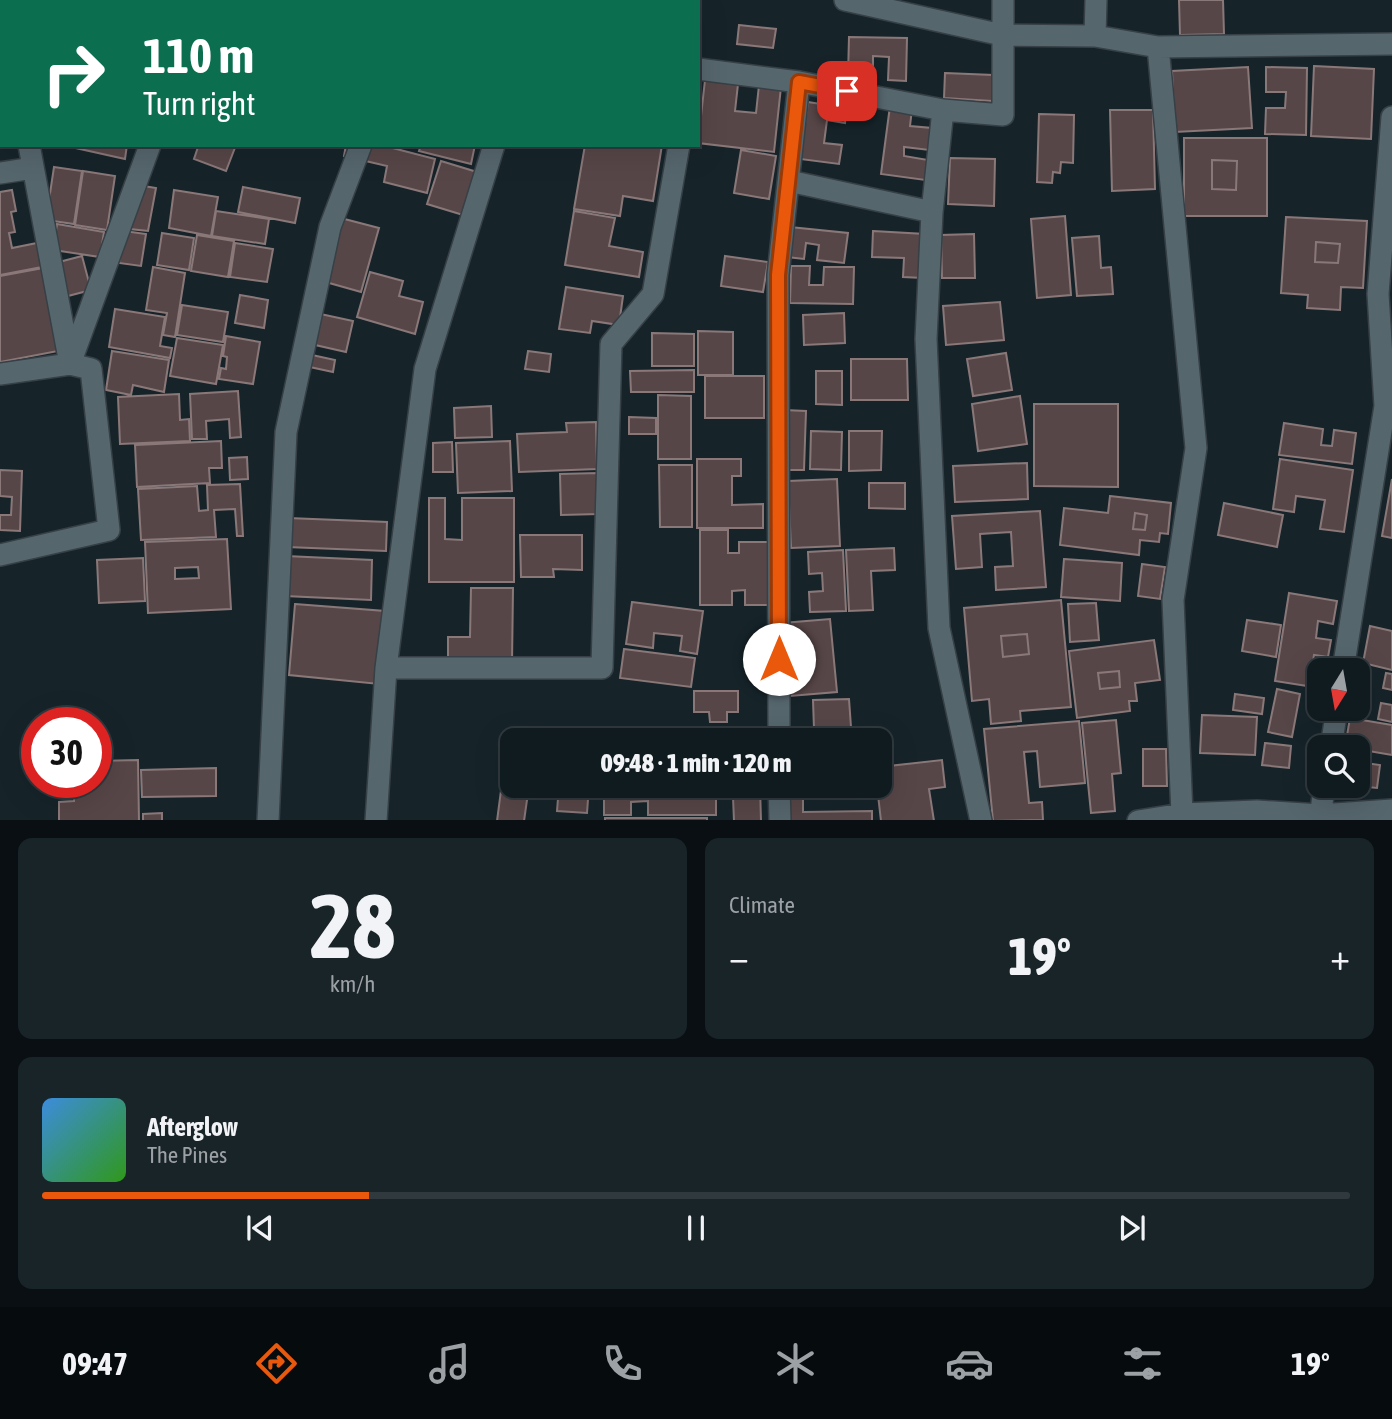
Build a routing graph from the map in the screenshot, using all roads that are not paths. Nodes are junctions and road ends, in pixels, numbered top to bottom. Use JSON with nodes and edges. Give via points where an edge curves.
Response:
{"nodes":[{"id":1,"x":845,"y":0,"type":"edge"},
{"id":2,"x":1003,"y":0,"type":"edge"},
{"id":3,"x":1096,"y":0,"type":"edge"},
{"id":4,"x":1002,"y":35,"type":"junction"},
{"id":5,"x":1095,"y":36,"type":"junction"},
{"id":6,"x":1392,"y":44,"type":"edge"},
{"id":7,"x":1158,"y":47,"type":"junction"},
{"id":8,"x":700,"y":69,"type":"edge"},
{"id":9,"x":799,"y":82,"type":"junction"},
{"id":10,"x":943,"y":110,"type":"junction"},
{"id":11,"x":1392,"y":117,"type":"edge"},
{"id":12,"x":29,"y":147,"type":"edge"},
{"id":13,"x":149,"y":147,"type":"edge"},
{"id":14,"x":360,"y":147,"type":"edge"},
{"id":15,"x":493,"y":147,"type":"edge"},
{"id":16,"x":679,"y":147,"type":"edge"},
{"id":17,"x":33,"y":168,"type":"junction"},
{"id":18,"x":0,"y":173,"type":"edge"},
{"id":19,"x":789,"y":181,"type":"junction"},
{"id":20,"x":932,"y":212,"type":"junction"},
{"id":21,"x":1385,"y":294,"type":"edge"},
{"id":22,"x":70,"y":364,"type":"junction"},
{"id":23,"x":0,"y":374,"type":"edge"},
{"id":24,"x":1389,"y":407,"type":"edge"},
{"id":25,"x":0,"y":555,"type":"edge"},
{"id":26,"x":1345,"y":658,"type":"edge"},
{"id":27,"x":386,"y":668,"type":"junction"},
{"id":28,"x":779,"y":728,"type":"edge"},
{"id":29,"x":779,"y":798,"type":"edge"},
{"id":30,"x":1322,"y":798,"type":"edge"},
{"id":31,"x":1392,"y":810,"type":"edge"},
{"id":32,"x":1182,"y":814,"type":"junction"},
{"id":33,"x":1320,"y":818,"type":"edge"},
{"id":34,"x":268,"y":820,"type":"edge"},
{"id":35,"x":376,"y":820,"type":"edge"},
{"id":36,"x":779,"y":820,"type":"edge"},
{"id":37,"x":981,"y":820,"type":"edge"},
{"id":38,"x":1144,"y":820,"type":"edge"}],
"edges":[{"from":1,"to":4,"type":"street"},
{"from":2,"to":4,"type":"street"},
{"from":3,"to":5,"type":"street"},
{"from":4,"to":5,"type":"street"},
{"from":4,"to":10,"type":"street","via":[[1003,115]]},
{"from":5,"to":7,"type":"street"},
{"from":6,"to":7,"type":"street"},
{"from":7,"to":32,"type":"street","via":[[1196,448],[1173,600]]},
{"from":8,"to":9,"type":"street"},
{"from":9,"to":10,"type":"street"},
{"from":9,"to":19,"type":"street"},
{"from":10,"to":20,"type":"street"},
{"from":11,"to":21,"type":"street"},
{"from":12,"to":17,"type":"street"},
{"from":13,"to":22,"type":"street"},
{"from":14,"to":34,"type":"street","via":[[330,227],[286,432]]},
{"from":15,"to":27,"type":"street","via":[[425,369]]},
{"from":16,"to":27,"type":"street","via":[[653,294],[611,344],[602,668]]},
{"from":17,"to":18,"type":"street"},
{"from":17,"to":22,"type":"street"},
{"from":19,"to":20,"type":"street"},
{"from":19,"to":28,"type":"street","via":[[778,275]]},
{"from":20,"to":37,"type":"street","via":[[926,339],[939,628]]},
{"from":21,"to":24,"type":"street"},
{"from":22,"to":23,"type":"street"},
{"from":22,"to":25,"type":"street","via":[[91,369],[109,530]]},
{"from":24,"to":26,"type":"street"},
{"from":27,"to":35,"type":"street"},
{"from":29,"to":36,"type":"street"},
{"from":30,"to":33,"type":"street"},
{"from":31,"to":33,"type":"street"},
{"from":32,"to":33,"type":"street","via":[[1257,811]]},
{"from":32,"to":38,"type":"street"}]}
